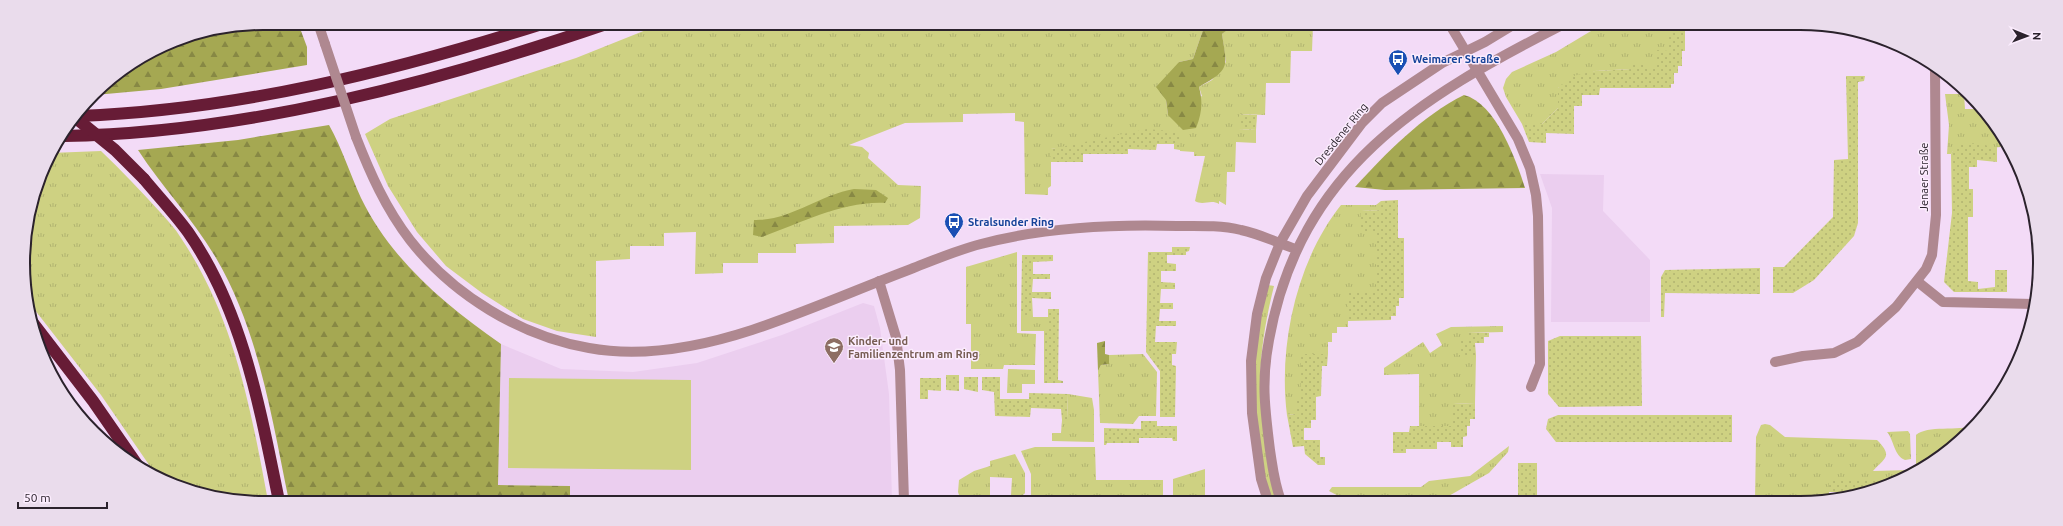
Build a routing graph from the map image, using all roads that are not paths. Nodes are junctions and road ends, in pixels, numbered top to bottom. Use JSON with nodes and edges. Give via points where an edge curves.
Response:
{"nodes":[{"id":1,"x":320,"y":30,"type":"edge"},
{"id":2,"x":523,"y":30,"type":"edge"},
{"id":3,"x":590,"y":30,"type":"edge"},
{"id":4,"x":1453,"y":30,"type":"edge"},
{"id":5,"x":1505,"y":30,"type":"edge"},
{"id":6,"x":1552,"y":30,"type":"edge"},
{"id":7,"x":1465,"y":51,"type":"junction"},
{"id":8,"x":1476,"y":70,"type":"junction"},
{"id":9,"x":1935,"y":73,"type":"edge"},
{"id":10,"x":82,"y":116,"type":"edge"},
{"id":11,"x":79,"y":120,"type":"edge"},
{"id":12,"x":68,"y":136,"type":"edge"},
{"id":13,"x":1280,"y":243,"type":"junction"},
{"id":14,"x":1296,"y":250,"type":"junction"},
{"id":15,"x":880,"y":281,"type":"junction"},
{"id":16,"x":1918,"y":282,"type":"junction"},
{"id":17,"x":2030,"y":304,"type":"edge"},
{"id":18,"x":40,"y":331,"type":"edge"},
{"id":19,"x":1775,"y":362,"type":"dead end"},
{"id":20,"x":1531,"y":387,"type":"dead end"},
{"id":21,"x":129,"y":454,"type":"edge"},
{"id":22,"x":278,"y":496,"type":"edge"},
{"id":23,"x":904,"y":496,"type":"edge"},
{"id":24,"x":1266,"y":496,"type":"edge"},
{"id":25,"x":1280,"y":496,"type":"edge"}],
"edges":[{"from":1,"to":15,"type":"street","bridge":true,"via":[[356,137],[379,191],[409,239],[436,270],[470,298],[542,335],[582,346],[632,351],[662,350],[709,342],[752,330]]},
{"from":2,"to":10,"type":"highway","via":[[462,50],[295,90],[166,109]]},
{"from":3,"to":12,"type":"highway","via":[[467,68],[300,109],[182,127]]},
{"from":4,"to":7,"type":"street"},
{"from":5,"to":7,"type":"street","name":"Dresdener Ring"},
{"from":6,"to":8,"type":"street"},
{"from":7,"to":8,"type":"street"},
{"from":7,"to":13,"type":"street","name":"Dresdener Ring","via":[[1403,88],[1362,123],[1307,196]]},
{"from":8,"to":14,"type":"street","via":[[1415,110],[1366,153],[1325,202]]},
{"from":8,"to":20,"type":"street","via":[[1518,139],[1530,168],[1536,196],[1540,364]]},
{"from":9,"to":16,"type":"street","name":"Jenaer Straße","via":[[1935,237],[1932,255]]},
{"from":11,"to":22,"type":"highway","bridge":true,"via":[[115,150],[144,179],[188,232],[207,264],[238,332],[259,406]]},
{"from":13,"to":14,"type":"street"},
{"from":13,"to":15,"type":"street","via":[[1242,230],[1220,227],[1099,226],[1051,231],[980,244]]},
{"from":13,"to":24,"type":"street","name":"Dresdener Ring","via":[[1266,278],[1257,314],[1251,361],[1252,413],[1261,479]]},
{"from":14,"to":25,"type":"street","via":[[1282,282],[1272,319],[1263,392],[1272,470]]},
{"from":15,"to":23,"type":"street","via":[[896,337],[900,370]]},
{"from":16,"to":17,"type":"street","via":[[1943,302]]},
{"from":16,"to":19,"type":"street","name":"Jenaer Straße","via":[[1896,307],[1857,342],[1834,353]]},
{"from":18,"to":21,"type":"highway"}]}
